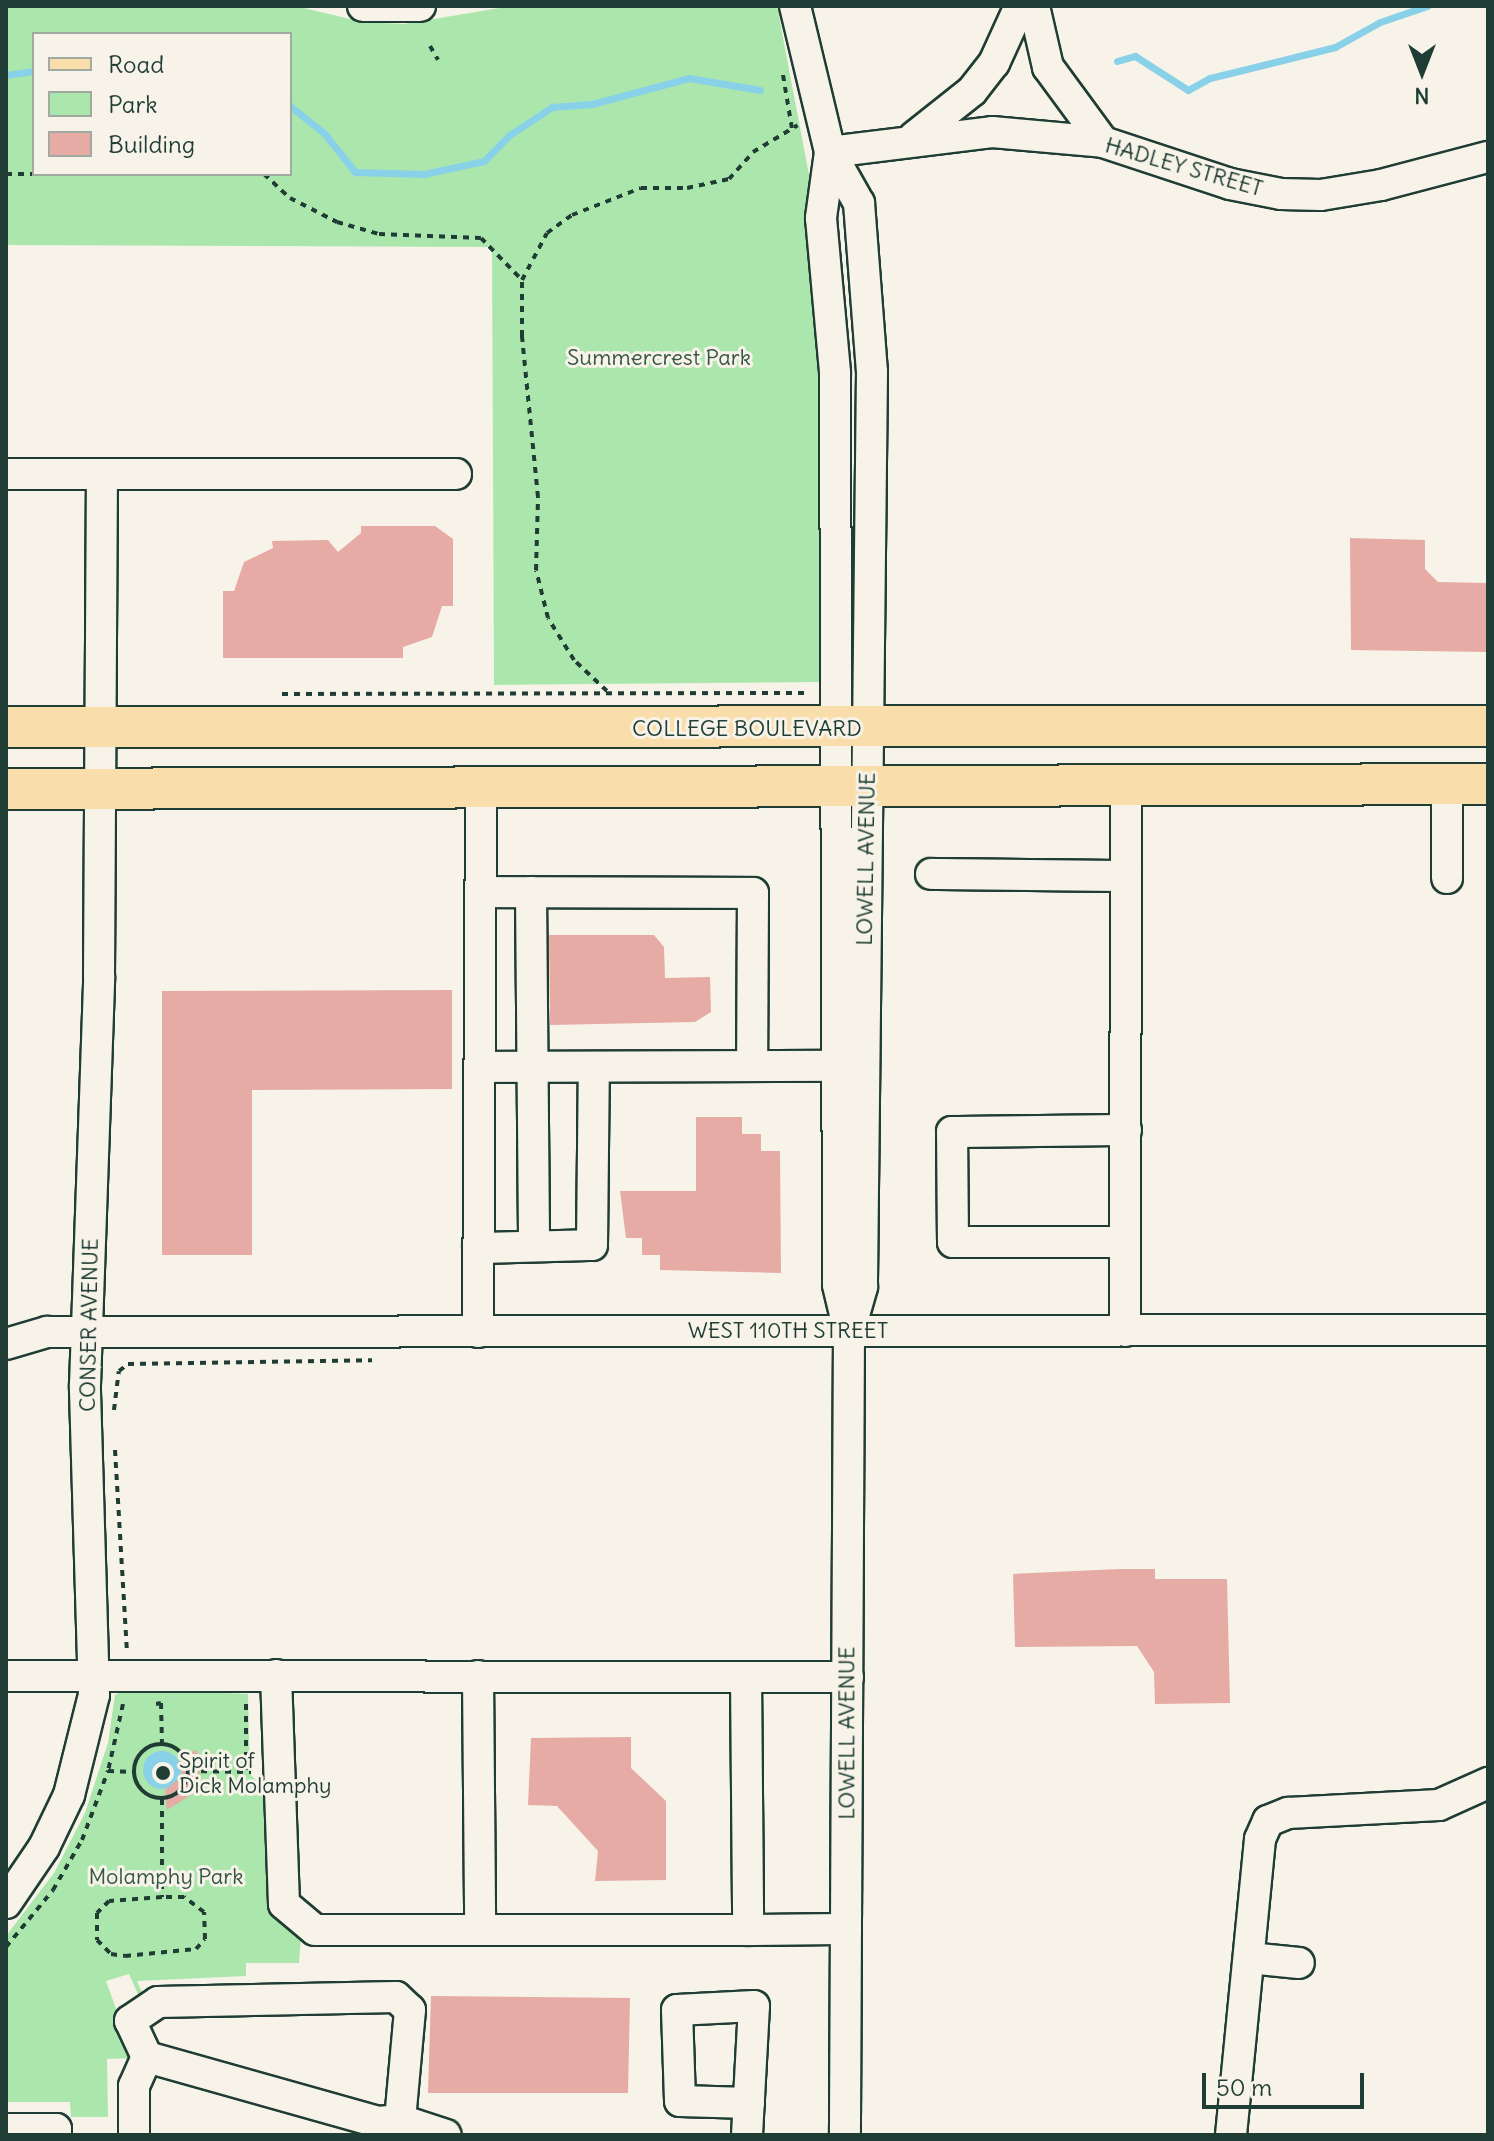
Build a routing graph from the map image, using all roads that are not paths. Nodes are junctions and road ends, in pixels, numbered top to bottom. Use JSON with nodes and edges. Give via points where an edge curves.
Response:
{"nodes":[{"id":1,"x":363,"y":6,"type":"edge"},
{"id":2,"x":420,"y":6,"type":"edge"},
{"id":3,"x":795,"y":6,"type":"edge"},
{"id":4,"x":1020,"y":6,"type":"edge"},
{"id":5,"x":1034,"y":6,"type":"edge"},
{"id":6,"x":912,"y":139,"type":"junction"},
{"id":7,"x":1103,"y":142,"type":"junction"},
{"id":8,"x":830,"y":152,"type":"junction"},
{"id":9,"x":1488,"y":157,"type":"edge"},
{"id":10,"x":6,"y":474,"type":"edge"},
{"id":11,"x":102,"y":474,"type":"junction"},
{"id":12,"x":456,"y":474,"type":"dead end"},
{"id":13,"x":98,"y":726,"type":"junction"},
{"id":14,"x":1488,"y":726,"type":"edge"},
{"id":15,"x":6,"y":727,"type":"edge"},
{"id":16,"x":851,"y":730,"type":"junction"},
{"id":17,"x":1447,"y":784,"type":"junction"},
{"id":18,"x":1488,"y":784,"type":"edge"},
{"id":19,"x":1126,"y":785,"type":"junction"},
{"id":20,"x":481,"y":787,"type":"junction"},
{"id":21,"x":851,"y":787,"type":"junction"},
{"id":22,"x":97,"y":788,"type":"junction"},
{"id":23,"x":6,"y":789,"type":"edge"},
{"id":24,"x":931,"y":874,"type":"dead end"},
{"id":25,"x":1126,"y":876,"type":"junction"},
{"id":26,"x":1447,"y":878,"type":"dead end"},
{"id":27,"x":480,"y":892,"type":"junction"},
{"id":28,"x":531,"y":892,"type":"junction"},
{"id":29,"x":752,"y":1066,"type":"junction"},
{"id":30,"x":837,"y":1066,"type":"junction"},
{"id":31,"x":479,"y":1067,"type":"junction"},
{"id":32,"x":534,"y":1067,"type":"junction"},
{"id":33,"x":594,"y":1067,"type":"junction"},
{"id":34,"x":1126,"y":1130,"type":"junction"},
{"id":35,"x":1125,"y":1242,"type":"junction"},
{"id":36,"x":534,"y":1246,"type":"junction"},
{"id":37,"x":478,"y":1248,"type":"junction"},
{"id":38,"x":1488,"y":1330,"type":"edge"},
{"id":39,"x":849,"y":1331,"type":"junction"},
{"id":40,"x":1125,"y":1331,"type":"junction"},
{"id":41,"x":478,"y":1332,"type":"junction"},
{"id":42,"x":88,"y":1333,"type":"junction"},
{"id":43,"x":6,"y":1344,"type":"edge"},
{"id":44,"x":94,"y":1675,"type":"junction"},
{"id":45,"x":276,"y":1675,"type":"junction"},
{"id":46,"x":7,"y":1676,"type":"edge"},
{"id":47,"x":478,"y":1676,"type":"junction"},
{"id":48,"x":746,"y":1677,"type":"junction"},
{"id":49,"x":848,"y":1677,"type":"junction"},
{"id":50,"x":1488,"y":1783,"type":"edge"},
{"id":51,"x":6,"y":1903,"type":"edge"},
{"id":52,"x":846,"y":1929,"type":"junction"},
{"id":53,"x":480,"y":1930,"type":"junction"},
{"id":54,"x":748,"y":1930,"type":"junction"},
{"id":55,"x":1249,"y":1958,"type":"junction"},
{"id":56,"x":1299,"y":1963,"type":"dead end"},
{"id":57,"x":147,"y":2057,"type":"junction"},
{"id":58,"x":749,"y":2103,"type":"dead end"},
{"id":59,"x":400,"y":2120,"type":"junction"},
{"id":60,"x":6,"y":2129,"type":"edge"},
{"id":61,"x":56,"y":2135,"type":"edge"},
{"id":62,"x":134,"y":2135,"type":"edge"},
{"id":63,"x":446,"y":2135,"type":"edge"},
{"id":64,"x":747,"y":2135,"type":"edge"},
{"id":65,"x":845,"y":2135,"type":"edge"},
{"id":66,"x":1231,"y":2135,"type":"edge"}],
"edges":[{"from":1,"to":2,"type":"street"},
{"from":3,"to":8,"type":"street","name":"LOWELL AVENUE"},
{"from":4,"to":6,"type":"street","via":[[994,63],[972,91]]},
{"from":5,"to":7,"type":"street","via":[[1048,67]]},
{"from":6,"to":7,"type":"street","name":"HADLEY STREET","via":[[992,132]]},
{"from":6,"to":8,"type":"street","name":"HADLEY STREET"},
{"from":7,"to":9,"type":"street","name":"HADLEY STREET","via":[[1230,184],[1281,194],[1321,195],[1381,185]]},
{"from":8,"to":16,"type":"street","name":"LOWELL AVENUE","via":[[859,203],[872,372]]},
{"from":10,"to":11,"type":"street"},
{"from":11,"to":12,"type":"street"},
{"from":11,"to":13,"type":"street","name":"CONSER AVENUE"},
{"from":13,"to":15,"type":"main road","name":"COLLEGE BOULEVARD"},
{"from":13,"to":16,"type":"main road","name":"COLLEGE BOULEVARD"},
{"from":13,"to":22,"type":"street","name":"CONSER AVENUE"},
{"from":14,"to":16,"type":"main road","name":"COLLEGE BOULEVARD"},
{"from":16,"to":21,"type":"street","name":"LOWELL AVENUE"},
{"from":17,"to":18,"type":"main road"},
{"from":17,"to":19,"type":"main road"},
{"from":17,"to":26,"type":"street"},
{"from":19,"to":21,"type":"main road"},
{"from":19,"to":25,"type":"street"},
{"from":20,"to":21,"type":"main road"},
{"from":20,"to":22,"type":"main road"},
{"from":20,"to":27,"type":"street"},
{"from":21,"to":30,"type":"street","name":"LOWELL AVENUE"},
{"from":21,"to":39,"type":"street","name":"LOWELL AVENUE","via":[[862,1287]]},
{"from":22,"to":23,"type":"main road"},
{"from":22,"to":42,"type":"street","name":"CONSER AVENUE","via":[[99,976]]},
{"from":24,"to":25,"type":"street"},
{"from":25,"to":34,"type":"street"},
{"from":27,"to":28,"type":"street"},
{"from":27,"to":31,"type":"street"},
{"from":28,"to":29,"type":"street","via":[[753,893]]},
{"from":28,"to":32,"type":"street"},
{"from":29,"to":30,"type":"street"},
{"from":29,"to":33,"type":"street"},
{"from":30,"to":39,"type":"street","name":"LOWELL AVENUE","via":[[838,1285]]},
{"from":31,"to":32,"type":"street"},
{"from":31,"to":37,"type":"street"},
{"from":32,"to":33,"type":"street"},
{"from":32,"to":36,"type":"street"},
{"from":33,"to":36,"type":"street","via":[[592,1245]]},
{"from":34,"to":35,"type":"street"},
{"from":34,"to":35,"type":"street","via":[[952,1132],[953,1242]]},
{"from":35,"to":40,"type":"street"},
{"from":36,"to":37,"type":"street"},
{"from":37,"to":41,"type":"street"},
{"from":38,"to":40,"type":"street","name":"WEST 110TH STREET"},
{"from":39,"to":40,"type":"street","name":"WEST 110TH STREET"},
{"from":39,"to":41,"type":"street","name":"WEST 110TH STREET"},
{"from":39,"to":49,"type":"street","name":"LOWELL AVENUE"},
{"from":41,"to":42,"type":"street","name":"WEST 110TH STREET"},
{"from":42,"to":43,"type":"street","name":"WEST 110TH STREET","via":[[47,1332]]},
{"from":42,"to":44,"type":"street","name":"CONSER AVENUE"},
{"from":44,"to":45,"type":"street","via":[[125,1690]]},
{"from":44,"to":46,"type":"street"},
{"from":44,"to":51,"type":"street","name":"CONSER AVENUE","via":[[84,1746],[69,1795],[44,1847]]},
{"from":45,"to":47,"type":"street"},
{"from":45,"to":53,"type":"street","via":[[284,1904],[315,1930]]},
{"from":47,"to":48,"type":"street"},
{"from":47,"to":53,"type":"street"},
{"from":48,"to":49,"type":"street"},
{"from":48,"to":54,"type":"street"},
{"from":49,"to":52,"type":"street","name":"LOWELL AVENUE"},
{"from":50,"to":55,"type":"street","via":[[1439,1805],[1288,1813],[1268,1821],[1260,1839]]},
{"from":52,"to":54,"type":"street"},
{"from":52,"to":65,"type":"street","name":"LOWELL AVENUE"},
{"from":53,"to":54,"type":"street"},
{"from":55,"to":56,"type":"street"},
{"from":55,"to":66,"type":"street"},
{"from":57,"to":59,"type":"street","via":[[378,2122]]},
{"from":57,"to":59,"type":"street","via":[[130,2021],[158,2002],[396,1997],[410,2010]]},
{"from":57,"to":62,"type":"street","via":[[134,2086]]},
{"from":58,"to":64,"type":"street"},
{"from":59,"to":63,"type":"street"},
{"from":60,"to":61,"type":"street","via":[[56,2129]]}]}
